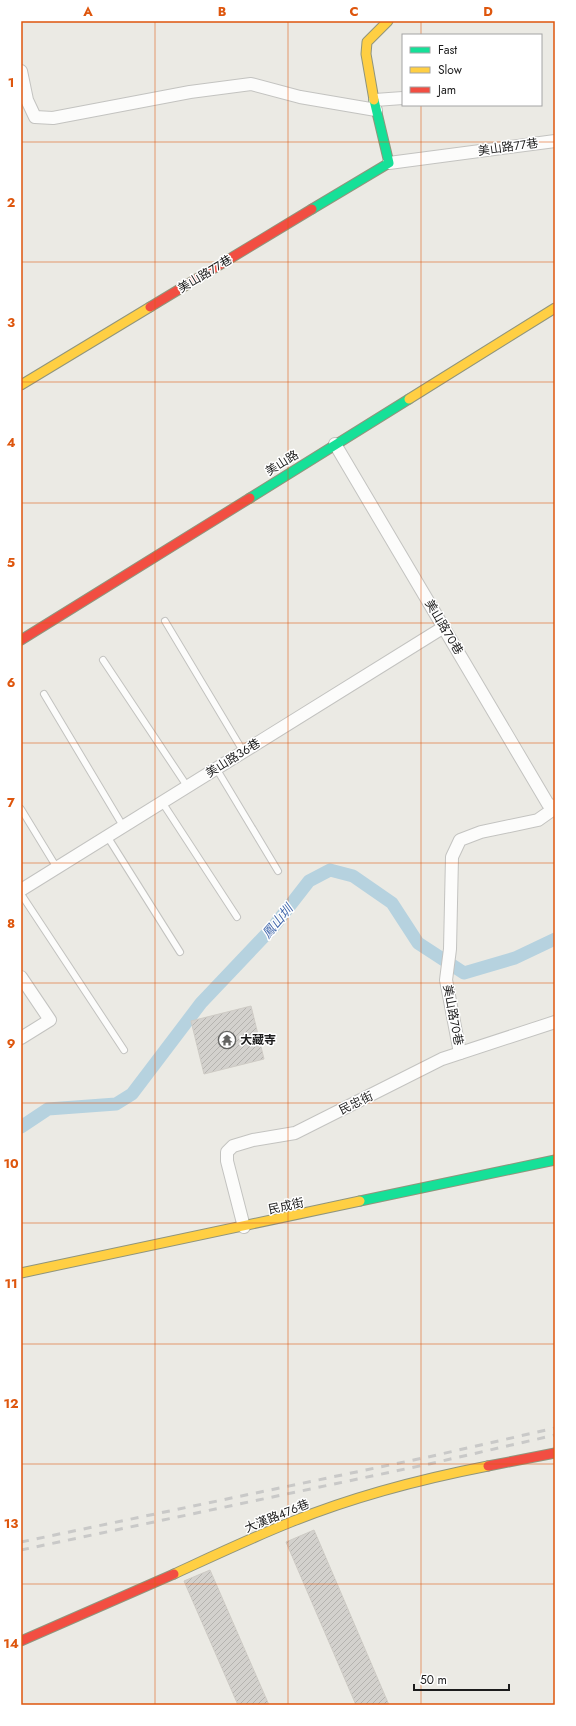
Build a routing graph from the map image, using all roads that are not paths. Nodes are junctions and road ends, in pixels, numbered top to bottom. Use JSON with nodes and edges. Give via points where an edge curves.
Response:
{"nodes":[{"id":1,"x":388,"y":21,"type":"edge"},
{"id":2,"x":21,"y":71,"type":"edge"},
{"id":3,"x":402,"y":98,"type":"edge"},
{"id":4,"x":376,"y":105,"type":"junction"},
{"id":5,"x":555,"y":141,"type":"edge"},
{"id":6,"x":389,"y":163,"type":"junction"},
{"id":7,"x":555,"y":308,"type":"edge"},
{"id":8,"x":21,"y":385,"type":"edge"},
{"id":9,"x":335,"y":444,"type":"junction"},
{"id":10,"x":165,"y":621,"type":"dead end"},
{"id":11,"x":444,"y":627,"type":"junction"},
{"id":12,"x":21,"y":640,"type":"edge"},
{"id":13,"x":103,"y":660,"type":"dead end"},
{"id":14,"x":44,"y":694,"type":"dead end"},
{"id":15,"x":243,"y":752,"type":"junction"},
{"id":16,"x":216,"y":768,"type":"junction"},
{"id":17,"x":187,"y":786,"type":"junction"},
{"id":18,"x":162,"y":802,"type":"junction"},
{"id":19,"x":555,"y":808,"type":"edge"},
{"id":20,"x":21,"y":809,"type":"edge"},
{"id":21,"x":123,"y":826,"type":"junction"},
{"id":22,"x":107,"y":836,"type":"junction"},
{"id":23,"x":57,"y":868,"type":"junction"},
{"id":24,"x":278,"y":871,"type":"dead end"},
{"id":25,"x":21,"y":890,"type":"edge"},
{"id":26,"x":21,"y":894,"type":"edge"},
{"id":27,"x":237,"y":917,"type":"dead end"},
{"id":28,"x":180,"y":952,"type":"dead end"},
{"id":29,"x":21,"y":977,"type":"edge"},
{"id":30,"x":555,"y":1022,"type":"edge"},
{"id":31,"x":21,"y":1038,"type":"edge"},
{"id":32,"x":124,"y":1050,"type":"dead end"},
{"id":33,"x":460,"y":1053,"type":"junction"},
{"id":34,"x":555,"y":1160,"type":"edge"},
{"id":35,"x":244,"y":1227,"type":"junction"},
{"id":36,"x":21,"y":1273,"type":"edge"},
{"id":37,"x":555,"y":1453,"type":"edge"},
{"id":38,"x":21,"y":1641,"type":"edge"}],
"edges":[{"from":1,"to":4,"type":"street","via":[[367,42],[366,54]]},
{"from":2,"to":4,"type":"street","via":[[34,117],[53,118],[190,92],[251,84],[300,97]]},
{"from":3,"to":4,"type":"street"},
{"from":4,"to":6,"type":"street"},
{"from":5,"to":6,"type":"street","name":"美山路77巷"},
{"from":6,"to":8,"type":"street","name":"美山路77巷"},
{"from":7,"to":9,"type":"street","name":"美山路"},
{"from":9,"to":11,"type":"street","name":"美山路70巷"},
{"from":9,"to":12,"type":"street","name":"美山路"},
{"from":10,"to":15,"type":"lane"},
{"from":11,"to":15,"type":"street","name":"美山路36巷"},
{"from":11,"to":19,"type":"street","name":"美山路70巷","via":[[548,804]]},
{"from":13,"to":17,"type":"lane"},
{"from":14,"to":21,"type":"lane"},
{"from":15,"to":16,"type":"street","name":"美山路36巷"},
{"from":16,"to":17,"type":"street","name":"美山路36巷"},
{"from":16,"to":24,"type":"lane"},
{"from":17,"to":18,"type":"street","name":"美山路36巷"},
{"from":18,"to":21,"type":"street","name":"美山路36巷"},
{"from":18,"to":27,"type":"lane"},
{"from":19,"to":33,"type":"street","name":"美山路70巷","via":[[538,820],[481,832],[460,840],[452,857],[450,949],[446,980]]},
{"from":20,"to":23,"type":"lane"},
{"from":21,"to":22,"type":"street","name":"美山路36巷"},
{"from":22,"to":23,"type":"street","name":"美山路36巷"},
{"from":22,"to":28,"type":"lane"},
{"from":23,"to":25,"type":"street","name":"美山路36巷"},
{"from":26,"to":32,"type":"lane"},
{"from":29,"to":31,"type":"street","via":[[50,1020]]},
{"from":30,"to":33,"type":"street","name":"民忠街"},
{"from":33,"to":35,"type":"street","name":"民忠街","via":[[442,1059],[295,1133],[233,1146],[227,1152],[227,1161]]},
{"from":34,"to":35,"type":"street","name":"民成街"},
{"from":35,"to":36,"type":"street","name":"民成街"},
{"from":37,"to":38,"type":"street","name":"大漢路476巷","via":[[426,1478],[361,1497],[291,1522]]}]}
